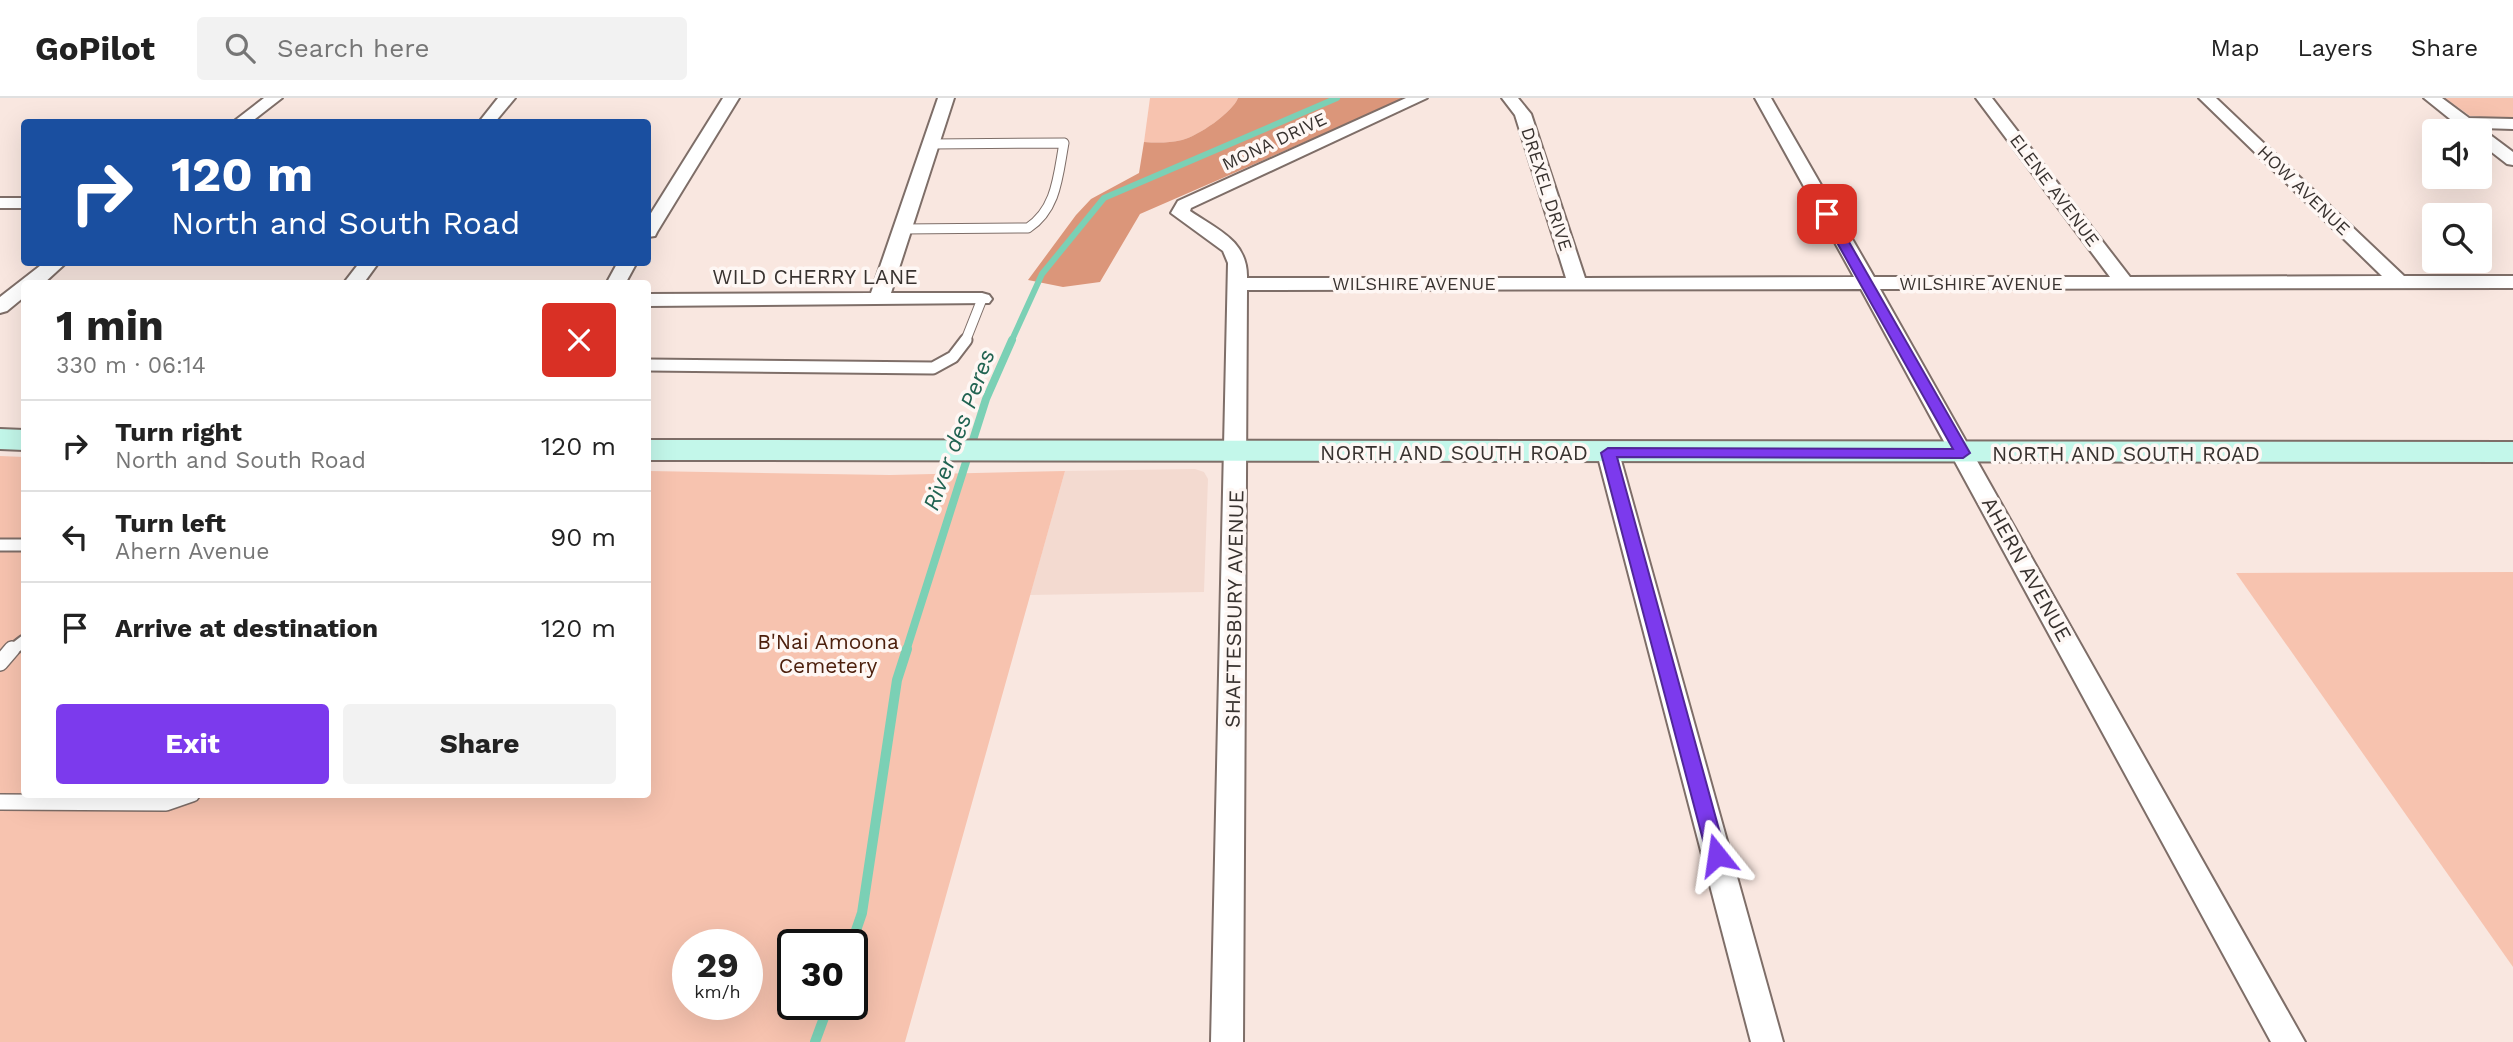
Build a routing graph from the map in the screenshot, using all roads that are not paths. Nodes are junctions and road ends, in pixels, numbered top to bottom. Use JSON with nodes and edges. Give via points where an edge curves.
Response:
{"nodes":[{"id":1,"x":274,"y":98,"type":"edge"},
{"id":2,"x":508,"y":98,"type":"edge"},
{"id":3,"x":731,"y":98,"type":"edge"},
{"id":4,"x":946,"y":98,"type":"edge"},
{"id":5,"x":1419,"y":98,"type":"edge"},
{"id":6,"x":1510,"y":98,"type":"edge"},
{"id":7,"x":1763,"y":98,"type":"edge"},
{"id":8,"x":1984,"y":98,"type":"edge"},
{"id":9,"x":2207,"y":98,"type":"edge"},
{"id":10,"x":2432,"y":98,"type":"edge"},
{"id":11,"x":245,"y":119,"type":"edge"},
{"id":12,"x":490,"y":119,"type":"edge"},
{"id":13,"x":2460,"y":119,"type":"edge"},
{"id":14,"x":2513,"y":124,"type":"edge"},
{"id":15,"x":2492,"y":125,"type":"edge"},
{"id":16,"x":931,"y":144,"type":"junction"},
{"id":17,"x":2492,"y":144,"type":"edge"},
{"id":18,"x":2513,"y":160,"type":"edge"},
{"id":19,"x":0,"y":203,"type":"edge"},
{"id":20,"x":21,"y":203,"type":"edge"},
{"id":21,"x":1184,"y":205,"type":"joint"},
{"id":22,"x":651,"y":227,"type":"edge"},
{"id":23,"x":902,"y":229,"type":"junction"},
{"id":24,"x":53,"y":266,"type":"edge"},
{"id":25,"x":367,"y":266,"type":"edge"},
{"id":26,"x":35,"y":280,"type":"edge"},
{"id":27,"x":355,"y":280,"type":"edge"},
{"id":28,"x":2513,"y":282,"type":"edge"},
{"id":29,"x":1577,"y":283,"type":"junction"},
{"id":30,"x":1866,"y":283,"type":"junction"},
{"id":31,"x":2125,"y":283,"type":"junction"},
{"id":32,"x":2400,"y":283,"type":"junction"},
{"id":33,"x":1238,"y":284,"type":"junction"},
{"id":34,"x":21,"y":291,"type":"edge"},
{"id":35,"x":651,"y":299,"type":"edge"},
{"id":36,"x":879,"y":299,"type":"junction"},
{"id":37,"x":982,"y":299,"type":"joint"},
{"id":38,"x":0,"y":309,"type":"edge"},
{"id":39,"x":21,"y":310,"type":"edge"},
{"id":40,"x":651,"y":365,"type":"edge"},
{"id":41,"x":0,"y":439,"type":"edge"},
{"id":42,"x":21,"y":440,"type":"edge"},
{"id":43,"x":651,"y":450,"type":"edge"},
{"id":44,"x":1237,"y":452,"type":"junction"},
{"id":45,"x":2513,"y":452,"type":"edge"},
{"id":46,"x":1608,"y":453,"type":"junction"},
{"id":47,"x":1963,"y":453,"type":"junction"},
{"id":48,"x":0,"y":545,"type":"edge"},
{"id":49,"x":21,"y":545,"type":"edge"},
{"id":50,"x":20,"y":643,"type":"edge"},
{"id":51,"x":0,"y":663,"type":"edge"},
{"id":52,"x":180,"y":798,"type":"edge"},
{"id":53,"x":0,"y":802,"type":"edge"},
{"id":54,"x":1227,"y":1042,"type":"edge"},
{"id":55,"x":1767,"y":1042,"type":"edge"},
{"id":56,"x":2289,"y":1042,"type":"edge"}],
"edges":[{"from":1,"to":11,"type":"street"},
{"from":2,"to":12,"type":"street"},
{"from":3,"to":22,"type":"street"},
{"from":4,"to":16,"type":"street"},
{"from":5,"to":21,"type":"street","name":"MONA DRIVE"},
{"from":6,"to":29,"type":"street","name":"DREXEL DRIVE","via":[[1523,114]]},
{"from":7,"to":30,"type":"street","name":"AHERN AVENUE"},
{"from":8,"to":31,"type":"street","name":"ELENE AVENUE"},
{"from":9,"to":32,"type":"street","name":"HOW AVENUE"},
{"from":10,"to":13,"type":"street"},
{"from":14,"to":15,"type":"street"},
{"from":16,"to":23,"type":"street"},
{"from":16,"to":23,"type":"lane","via":[[1064,143],[1051,205],[1038,223],[1028,228]]},
{"from":17,"to":18,"type":"street"},
{"from":19,"to":20,"type":"street"},
{"from":21,"to":33,"type":"street","name":"SHAFTESBURY AVENUE","via":[[1180,213],[1231,248]]},
{"from":23,"to":36,"type":"street"},
{"from":24,"to":26,"type":"street"},
{"from":25,"to":27,"type":"street"},
{"from":28,"to":32,"type":"street","name":"WILSHIRE AVENUE"},
{"from":29,"to":30,"type":"street","name":"WILSHIRE AVENUE"},
{"from":29,"to":33,"type":"street","name":"WILSHIRE AVENUE"},
{"from":30,"to":31,"type":"street","name":"WILSHIRE AVENUE"},
{"from":30,"to":47,"type":"street","name":"AHERN AVENUE"},
{"from":31,"to":32,"type":"street","name":"WILSHIRE AVENUE"},
{"from":33,"to":44,"type":"street","name":"SHAFTESBURY AVENUE"},
{"from":34,"to":38,"type":"street"},
{"from":35,"to":36,"type":"street","name":"WILD CHERRY LANE"},
{"from":36,"to":37,"type":"street","name":"WILD CHERRY LANE"},
{"from":37,"to":40,"type":"lane","via":[[966,344],[947,363],[933,368]]},
{"from":38,"to":39,"type":"street"},
{"from":41,"to":42,"type":"street"},
{"from":43,"to":44,"type":"street","name":"NORTH AND SOUTH ROAD"},
{"from":44,"to":46,"type":"street","name":"NORTH AND SOUTH ROAD"},
{"from":44,"to":54,"type":"street","name":"SHAFTESBURY AVENUE"},
{"from":45,"to":47,"type":"street","name":"NORTH AND SOUTH ROAD"},
{"from":46,"to":47,"type":"street","name":"NORTH AND SOUTH ROAD"},
{"from":46,"to":55,"type":"street"},
{"from":47,"to":56,"type":"street","name":"AHERN AVENUE"},
{"from":48,"to":49,"type":"lane"},
{"from":50,"to":51,"type":"lane"},
{"from":52,"to":53,"type":"lane","via":[[166,803]]}]}
